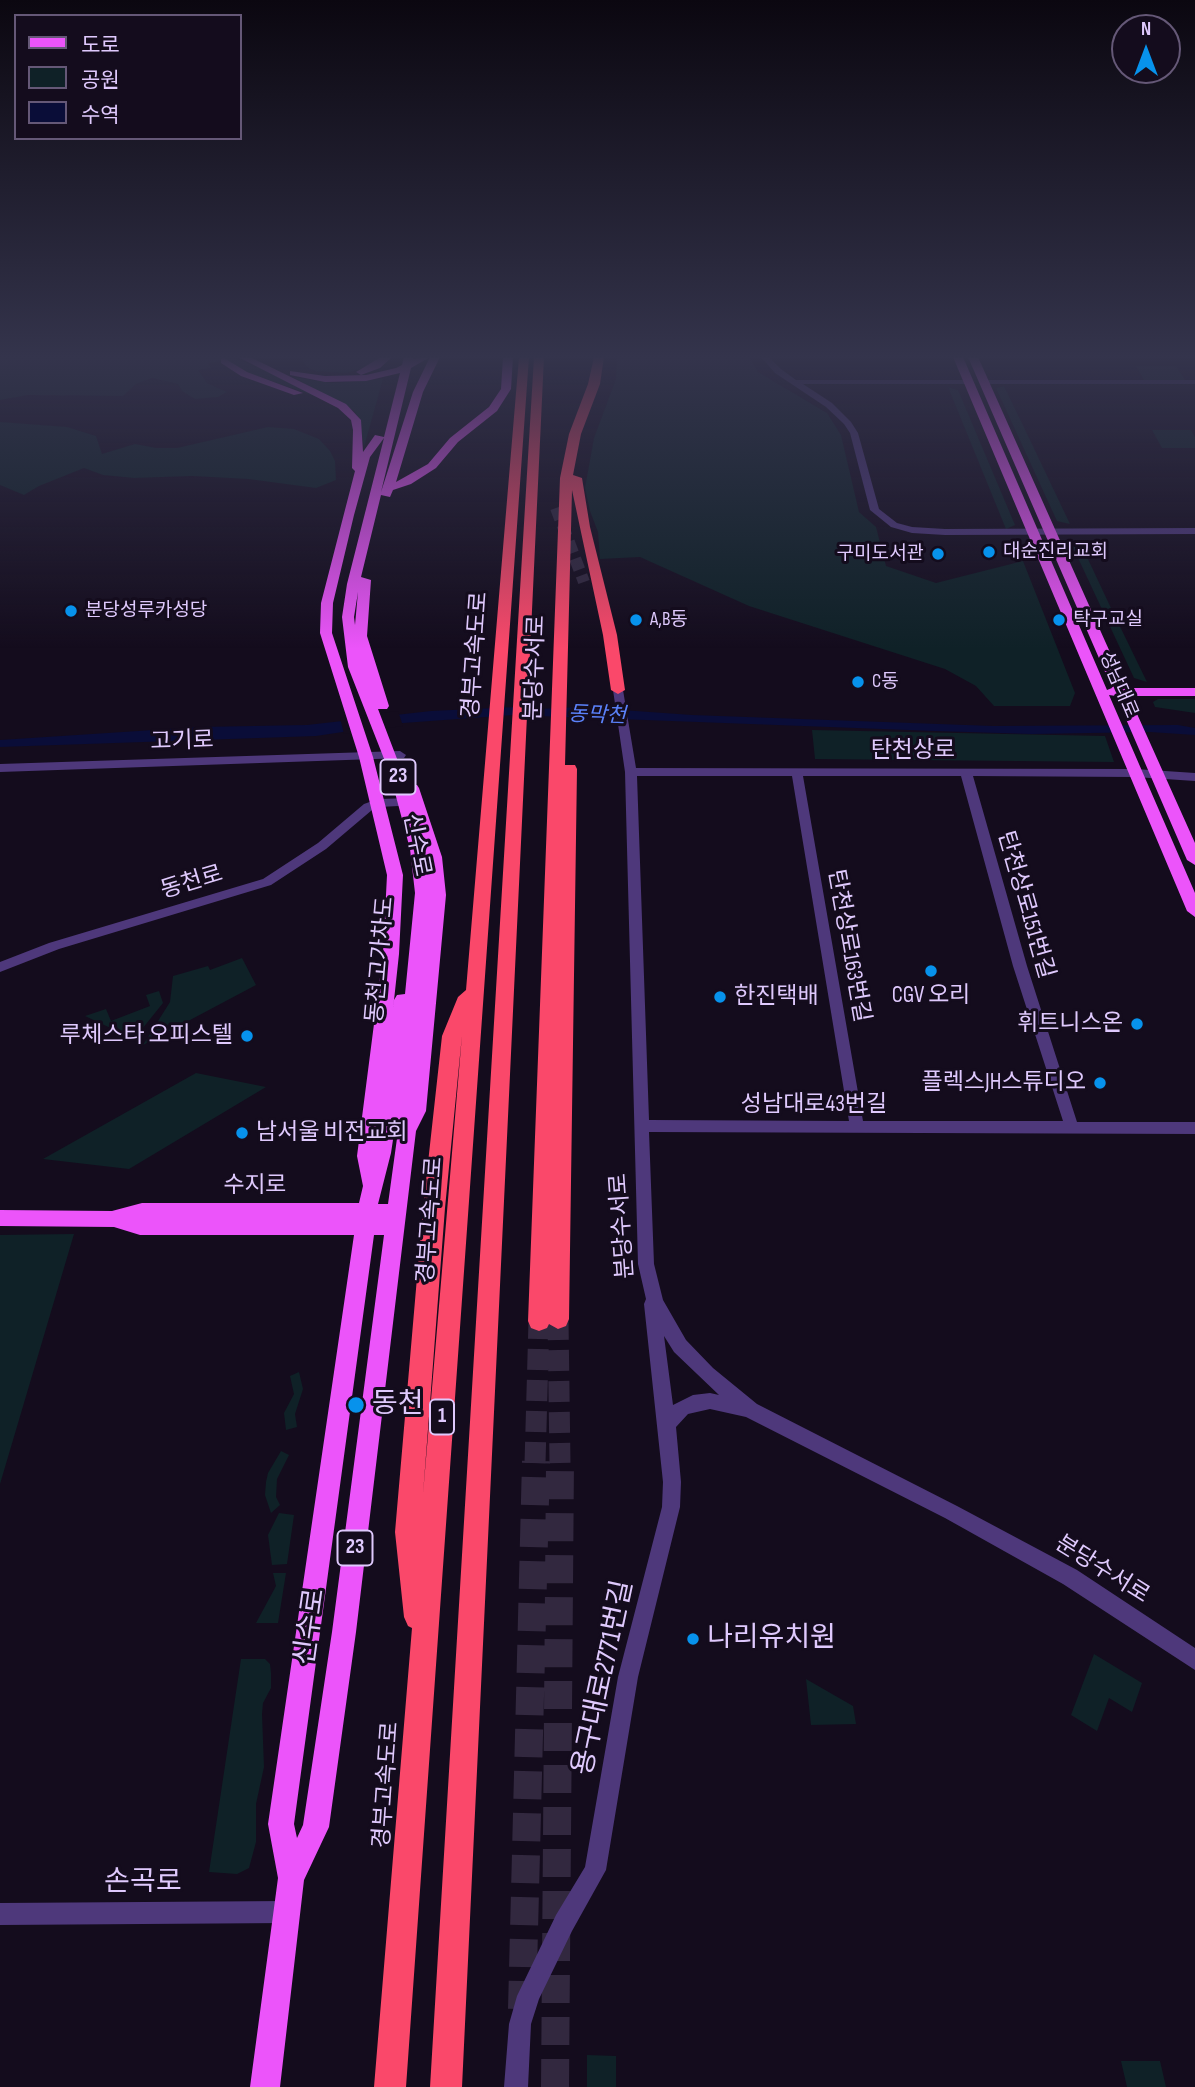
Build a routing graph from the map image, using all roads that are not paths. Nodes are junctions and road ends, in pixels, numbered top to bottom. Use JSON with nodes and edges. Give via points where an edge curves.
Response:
{"nodes":[{"id":1,"x":358,"y":454,"type":"edge"},
{"id":2,"x":367,"y":454,"type":"edge"},
{"id":3,"x":377,"y":454,"type":"edge"},
{"id":4,"x":391,"y":454,"type":"edge"},
{"id":5,"x":400,"y":454,"type":"edge"},
{"id":6,"x":442,"y":454,"type":"edge"},
{"id":7,"x":517,"y":454,"type":"edge"},
{"id":8,"x":534,"y":454,"type":"edge"},
{"id":9,"x":558,"y":454,"type":"edge"},
{"id":10,"x":571,"y":454,"type":"edge"},
{"id":11,"x":580,"y":454,"type":"edge"},
{"id":12,"x":858,"y":454,"type":"edge"},
{"id":13,"x":1000,"y":454,"type":"edge"},
{"id":14,"x":1016,"y":454,"type":"edge"},
{"id":15,"x":576,"y":478,"type":"junction"},
{"id":16,"x":357,"y":485,"type":"junction"},
{"id":17,"x":390,"y":487,"type":"junction"},
{"id":18,"x":556,"y":508,"type":"tunnel mouth"},
{"id":19,"x":370,"y":514,"type":"junction"},
{"id":20,"x":1032,"y":531,"type":"junction"},
{"id":21,"x":1050,"y":531,"type":"junction"},
{"id":22,"x":1195,"y":531,"type":"edge"},
{"id":23,"x":584,"y":582,"type":"tunnel mouth"},
{"id":24,"x":613,"y":669,"type":"junction"},
{"id":25,"x":564,"y":683,"type":"junction"},
{"id":26,"x":618,"y":690,"type":"joint"},
{"id":27,"x":1195,"y":692,"type":"edge"},
{"id":28,"x":1102,"y":697,"type":"junction"},
{"id":29,"x":1124,"y":697,"type":"junction"},
{"id":30,"x":400,"y":755,"type":"junction"},
{"id":31,"x":366,"y":757,"type":"junction"},
{"id":32,"x":0,"y":768,"type":"edge"},
{"id":33,"x":631,"y":772,"type":"junction"},
{"id":34,"x":797,"y":772,"type":"junction"},
{"id":35,"x":966,"y":772,"type":"junction"},
{"id":36,"x":1135,"y":773,"type":"junction"},
{"id":37,"x":1157,"y":773,"type":"junction"},
{"id":38,"x":1195,"y":777,"type":"edge"},
{"id":39,"x":417,"y":802,"type":"junction"},
{"id":40,"x":378,"y":803,"type":"junction"},
{"id":41,"x":1195,"y":860,"type":"edge"},
{"id":42,"x":1195,"y":911,"type":"edge"},
{"id":43,"x":0,"y":967,"type":"edge"},
{"id":44,"x":403,"y":1047,"type":"junction"},
{"id":45,"x":642,"y":1126,"type":"junction"},
{"id":46,"x":857,"y":1127,"type":"junction"},
{"id":47,"x":1072,"y":1128,"type":"junction"},
{"id":48,"x":1195,"y":1128,"type":"edge"},
{"id":49,"x":407,"y":1131,"type":"junction"},
{"id":50,"x":371,"y":1184,"type":"junction"},
{"id":51,"x":0,"y":1218,"type":"edge"},
{"id":52,"x":366,"y":1219,"type":"junction"},
{"id":53,"x":397,"y":1219,"type":"junction"},
{"id":54,"x":646,"y":1264,"type":"junction"},
{"id":55,"x":548,"y":1320,"type":"tunnel mouth"},
{"id":56,"x":751,"y":1410,"type":"junction"},
{"id":57,"x":667,"y":1423,"type":"junction"},
{"id":58,"x":1195,"y":1660,"type":"edge"},
{"id":59,"x":292,"y":1878,"type":"junction"},
{"id":60,"x":287,"y":1912,"type":"junction"},
{"id":61,"x":0,"y":1914,"type":"edge"},
{"id":62,"x":265,"y":2087,"type":"edge"},
{"id":63,"x":390,"y":2087,"type":"edge"},
{"id":64,"x":446,"y":2087,"type":"edge"},
{"id":65,"x":516,"y":2087,"type":"edge"}],
"edges":[{"from":1,"to":16,"type":"main road"},
{"from":2,"to":16,"type":"main road"},
{"from":3,"to":19,"type":"main road","number":"23"},
{"from":4,"to":19,"type":"main road"},
{"from":5,"to":17,"type":"main road"},
{"from":6,"to":17,"type":"main road","via":[[407,482]]},
{"from":7,"to":63,"type":"highway","name":"경부고속도로","number":"1"},
{"from":8,"to":64,"type":"highway","name":"경부고속도로","number":"1"},
{"from":9,"to":18,"type":"highway"},
{"from":10,"to":25,"type":"highway","name":"분당수서로","via":[[566,478]]},
{"from":11,"to":15,"type":"highway","name":"분당수서로"},
{"from":12,"to":20,"type":"street","via":[[875,510],[904,528]]},
{"from":13,"to":20,"type":"main road","name":"성남대로"},
{"from":14,"to":21,"type":"main road","name":"성남대로"},
{"from":15,"to":24,"type":"highway","via":[[610,635]]},
{"from":15,"to":25,"type":"highway","name":"분당수서로"},
{"from":16,"to":31,"type":"main road","name":"신수로","via":[[327,603],[326,633]]},
{"from":17,"to":19,"type":"main road"},
{"from":19,"to":30,"type":"main road","name":"신수로","via":[[361,635]]},
{"from":19,"to":44,"type":"main road","name":"동천고가차도","number":"23","via":[[349,608],[349,637],[355,667],[397,774],[418,849],[423,916]]},
{"from":20,"to":21,"type":"street"},
{"from":20,"to":28,"type":"main road","name":"성남대로"},
{"from":21,"to":22,"type":"street"},
{"from":21,"to":29,"type":"main road","name":"성남대로"},
{"from":23,"to":24,"type":"highway"},
{"from":24,"to":26,"type":"highway"},
{"from":25,"to":55,"type":"highway","name":"분당수서로"},
{"from":26,"to":33,"type":"street","name":"분당수서로"},
{"from":27,"to":29,"type":"main road"},
{"from":28,"to":29,"type":"main road"},
{"from":28,"to":36,"type":"main road","name":"성남대로"},
{"from":29,"to":37,"type":"main road","name":"성남대로"},
{"from":30,"to":31,"type":"street","name":"고기로"},
{"from":30,"to":39,"type":"main road","name":"신수로"},
{"from":31,"to":32,"type":"street","name":"고기로"},
{"from":31,"to":40,"type":"main road","name":"신수로"},
{"from":33,"to":34,"type":"street","name":"탄천상로"},
{"from":33,"to":45,"type":"street","name":"분당수서로"},
{"from":34,"to":35,"type":"street","name":"탄천상로"},
{"from":34,"to":46,"type":"street","name":"탄천상로163번길"},
{"from":35,"to":36,"type":"street","name":"탄천상로"},
{"from":35,"to":47,"type":"street","name":"탄천상로151번길","via":[[1020,966]]},
{"from":36,"to":37,"type":"street","name":"탄천상로"},
{"from":36,"to":42,"type":"main road","name":"성남대로"},
{"from":37,"to":38,"type":"street","name":"탄천상로"},
{"from":37,"to":41,"type":"main road","name":"성남대로"},
{"from":39,"to":40,"type":"street"},
{"from":39,"to":49,"type":"main road","name":"신수로","via":[[434,858],[438,895],[417,1111]]},
{"from":40,"to":43,"type":"street","name":"동천로","via":[[267,881]]},
{"from":40,"to":50,"type":"main road","name":"신수로","via":[[395,875],[395,902],[366,1156]]},
{"from":44,"to":49,"type":"main road","name":"동천고가차도","number":"23"},
{"from":44,"to":50,"type":"main road","name":"동천고가차도","number":"23","via":[[382,1153]]},
{"from":45,"to":46,"type":"street","name":"성남대로43번길"},
{"from":45,"to":54,"type":"street","name":"분당수서로"},
{"from":46,"to":47,"type":"street","name":"성남대로43번길"},
{"from":47,"to":48,"type":"street","name":"성남대로43번길"},
{"from":49,"to":53,"type":"main road","name":"동천고가차도","number":"23"},
{"from":50,"to":52,"type":"main road","name":"동천고가차도","number":"23"},
{"from":51,"to":52,"type":"main road","name":"수지로","via":[[112,1219],[140,1226]]},
{"from":52,"to":53,"type":"main road","name":"수지로"},
{"from":52,"to":59,"type":"main road","name":"신수로","number":"23","via":[[282,1824]]},
{"from":53,"to":59,"type":"main road","name":"신수로","number":"23","via":[[316,1827]]},
{"from":54,"to":56,"type":"street","name":"분당수서로","via":[[658,1307],[680,1346]]},
{"from":54,"to":57,"type":"street","name":"용구대로2771번길"},
{"from":56,"to":57,"type":"street","via":[[710,1401],[693,1403]]},
{"from":56,"to":58,"type":"street","name":"분당수서로","via":[[1070,1577]]},
{"from":57,"to":65,"type":"street","name":"용구대로2771번길","via":[[671,1507],[628,1677],[595,1870],[528,1996],[520,2024]]},
{"from":59,"to":60,"type":"main road","name":"신수로","number":"23"},
{"from":60,"to":61,"type":"street","name":"손곡로"},
{"from":60,"to":62,"type":"main road","name":"신수로","number":"23"}]}
